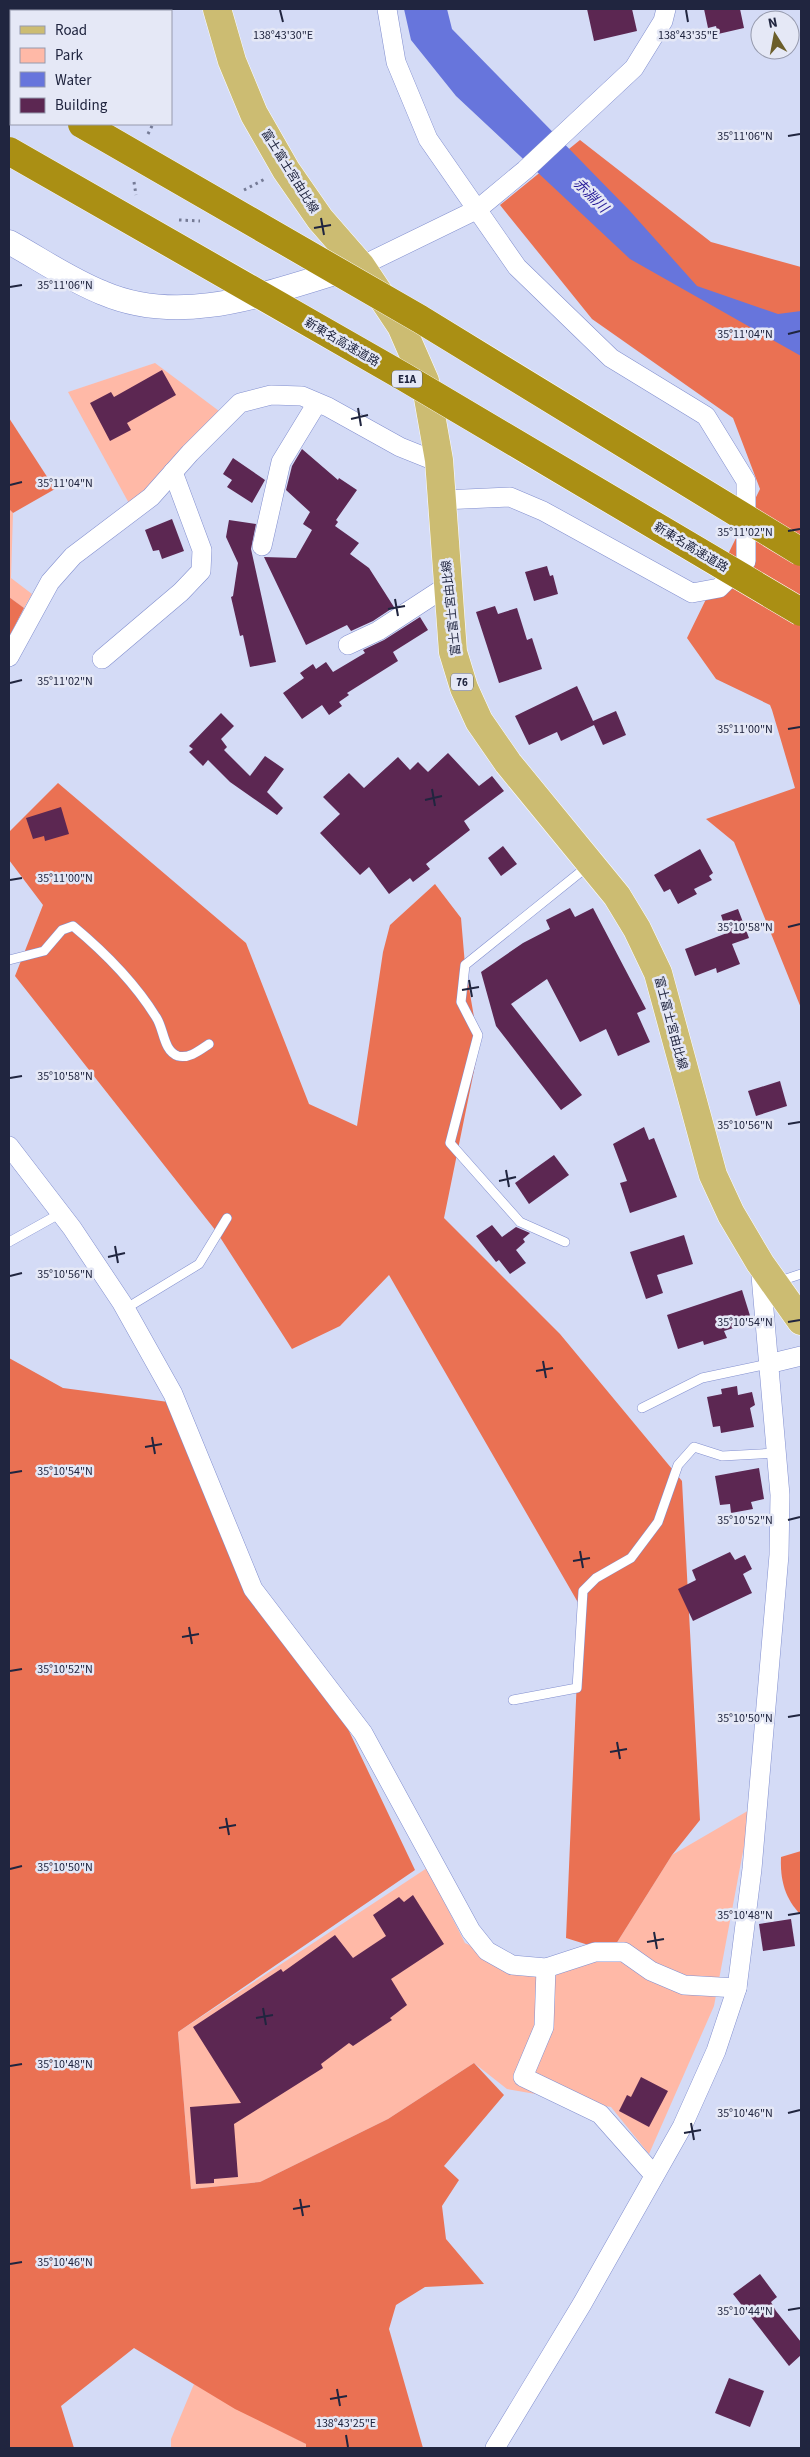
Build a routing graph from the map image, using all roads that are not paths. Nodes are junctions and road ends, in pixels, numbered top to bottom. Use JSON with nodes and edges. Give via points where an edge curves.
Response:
{"nodes":[{"id":1,"x":217,"y":9,"type":"edge"},
{"id":2,"x":386,"y":9,"type":"edge"},
{"id":3,"x":666,"y":9,"type":"edge"},
{"id":4,"x":84,"y":125,"type":"edge"},
{"id":5,"x":9,"y":151,"type":"edge"},
{"id":6,"x":478,"y":209,"type":"junction"},
{"id":7,"x":9,"y":242,"type":"edge"},
{"id":8,"x":361,"y":266,"type":"junction"},
{"id":9,"x":317,"y":403,"type":"junction"},
{"id":10,"x":439,"y":460,"type":"junction"},
{"id":11,"x":173,"y":472,"type":"junction"},
{"id":12,"x":442,"y":500,"type":"junction"},
{"id":13,"x":262,"y":546,"type":"dead end"},
{"id":14,"x":801,"y":552,"type":"edge"},
{"id":15,"x":447,"y":586,"type":"junction"},
{"id":16,"x":801,"y":612,"type":"edge"},
{"id":17,"x":348,"y":645,"type":"dead end"},
{"id":18,"x":9,"y":657,"type":"edge"},
{"id":19,"x":102,"y":659,"type":"dead end"},
{"id":20,"x":590,"y":863,"type":"junction"},
{"id":21,"x":9,"y":960,"type":"edge"},
{"id":22,"x":209,"y":1044,"type":"dead end"},
{"id":23,"x":9,"y":1146,"type":"edge"},
{"id":24,"x":61,"y":1213,"type":"junction"},
{"id":25,"x":227,"y":1218,"type":"dead end"},
{"id":26,"x":9,"y":1242,"type":"edge"},
{"id":27,"x":565,"y":1242,"type":"dead end"},
{"id":28,"x":767,"y":1272,"type":"junction"},
{"id":29,"x":801,"y":1274,"type":"edge"},
{"id":30,"x":125,"y":1309,"type":"junction"},
{"id":31,"x":801,"y":1321,"type":"edge"},
{"id":32,"x":801,"y":1356,"type":"edge"},
{"id":33,"x":768,"y":1364,"type":"junction"},
{"id":34,"x":642,"y":1408,"type":"dead end"},
{"id":35,"x":776,"y":1453,"type":"junction"},
{"id":36,"x":513,"y":1700,"type":"dead end"},
{"id":37,"x":546,"y":1968,"type":"junction"},
{"id":38,"x":737,"y":1988,"type":"junction"},
{"id":39,"x":654,"y":2175,"type":"junction"},
{"id":40,"x":495,"y":2448,"type":"edge"}],
"edges":[{"from":1,"to":8,"type":"main road","name":"富士富士宮由比線","number":"76","via":[[232,61],[254,114],[286,170],[320,219]]},
{"from":2,"to":6,"type":"street","via":[[396,62],[428,139]]},
{"from":3,"to":6,"type":"street","via":[[634,68],[525,170]]},
{"from":4,"to":14,"type":"highway","bridge":true,"via":[[420,319]]},
{"from":5,"to":16,"type":"highway","name":"新東名高速道路","number":"E1A","bridge":true,"via":[[404,377]]},
{"from":6,"to":8,"type":"street"},
{"from":6,"to":12,"type":"street","via":[[517,267],[612,358],[706,416],[746,481],[746,561],[719,588],[692,593],[543,511],[510,497]]},
{"from":7,"to":8,"type":"street","via":[[103,293],[141,305],[178,309],[221,305]]},
{"from":8,"to":10,"type":"main road","name":"富士富士宮由比線","number":"76","via":[[401,326],[425,381]]},
{"from":9,"to":10,"type":"street","via":[[400,447]]},
{"from":9,"to":11,"type":"street","via":[[302,396],[271,395],[240,402]]},
{"from":9,"to":13,"type":"street","via":[[273,465]]},
{"from":10,"to":12,"type":"main road","name":"富士富士宮由比線","number":"76"},
{"from":11,"to":18,"type":"street","via":[[151,497],[73,556],[50,582]]},
{"from":11,"to":19,"type":"street","via":[[202,550],[201,571]]},
{"from":12,"to":15,"type":"main road","name":"富士富士宮由比線","number":"76"},
{"from":15,"to":17,"type":"street"},
{"from":15,"to":20,"type":"main road","name":"富士富士宮由比線","number":"76","via":[[453,652],[479,721],[508,763]]},
{"from":20,"to":27,"type":"lane","via":[[465,965],[460,1002],[478,1035],[450,1143],[520,1222]]},
{"from":20,"to":28,"type":"main road","name":"富士富士宮由比線","number":"76","via":[[617,896],[637,928],[658,973],[713,1175],[731,1214]]},
{"from":21,"to":22,"type":"lane","via":[[44,950],[62,930],[73,926],[98,947],[142,997],[157,1018],[169,1050],[178,1056],[190,1056]]},
{"from":23,"to":24,"type":"street"},
{"from":24,"to":26,"type":"lane"},
{"from":24,"to":30,"type":"street"},
{"from":25,"to":30,"type":"lane","via":[[199,1264]]},
{"from":28,"to":29,"type":"lane"},
{"from":28,"to":31,"type":"main road","name":"富士富士宮由比線","number":"76"},
{"from":28,"to":33,"type":"street"},
{"from":30,"to":37,"type":"street","via":[[172,1394],[253,1589],[363,1733],[471,1931],[487,1951],[512,1965]]},
{"from":32,"to":33,"type":"street"},
{"from":33,"to":34,"type":"lane","via":[[702,1378]]},
{"from":33,"to":35,"type":"street"},
{"from":35,"to":36,"type":"lane","via":[[722,1456],[694,1447],[678,1465],[658,1522],[631,1558],[596,1578],[583,1591],[577,1688]]},
{"from":35,"to":38,"type":"street","via":[[780,1495],[779,1555],[752,1869]]},
{"from":37,"to":38,"type":"street","via":[[595,1952],[624,1952],[651,1971],[684,1985]]},
{"from":37,"to":39,"type":"street","via":[[544,2027],[523,2076],[600,2114]]},
{"from":38,"to":39,"type":"street","via":[[716,2051],[682,2127]]},
{"from":39,"to":40,"type":"street","via":[[582,2304]]}]}
